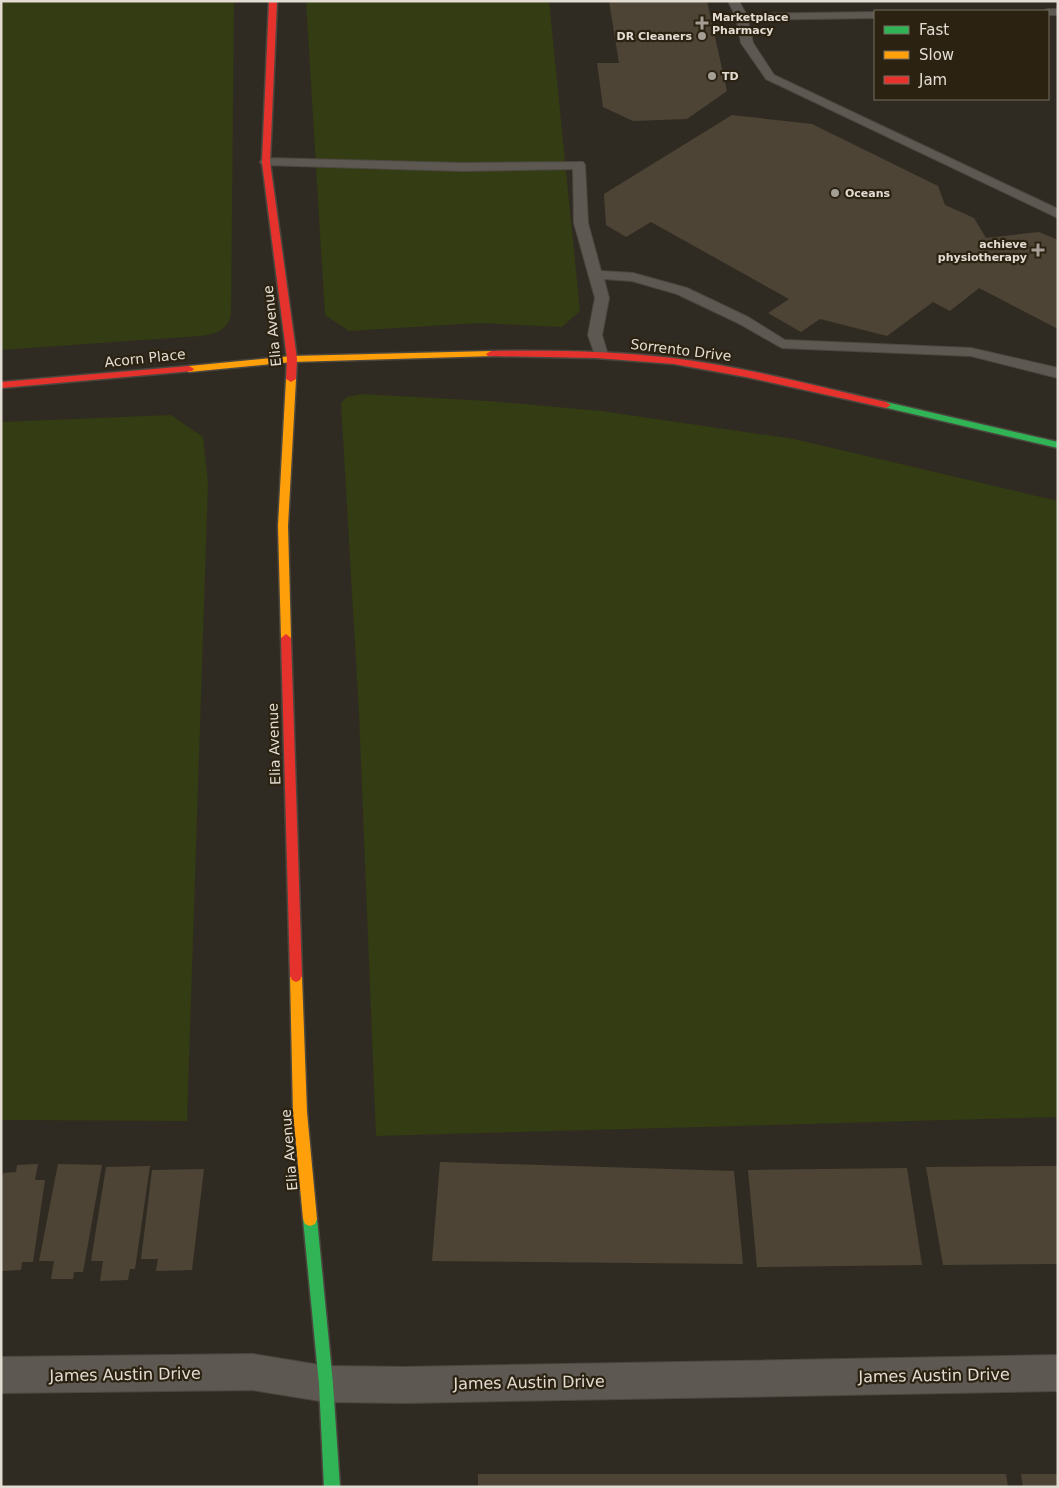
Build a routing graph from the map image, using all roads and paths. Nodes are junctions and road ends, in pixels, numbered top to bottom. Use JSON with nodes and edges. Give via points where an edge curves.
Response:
{"nodes":[{"id":1,"x":273,"y":1,"type":"edge"},
{"id":2,"x":733,"y":1,"type":"edge"},
{"id":3,"x":874,"y":15,"type":"edge"},
{"id":4,"x":742,"y":17,"type":"junction"},
{"id":5,"x":266,"y":162,"type":"junction"},
{"id":6,"x":1058,"y":214,"type":"edge"},
{"id":7,"x":596,"y":275,"type":"junction"},
{"id":8,"x":601,"y":355,"type":"junction"},
{"id":9,"x":292,"y":359,"type":"junction"},
{"id":10,"x":1058,"y":373,"type":"edge"},
{"id":11,"x":1,"y":385,"type":"edge"},
{"id":12,"x":1058,"y":445,"type":"edge"},
{"id":13,"x":1058,"y":1373,"type":"edge"},
{"id":14,"x":1,"y":1375,"type":"edge"},
{"id":15,"x":326,"y":1384,"type":"junction"},
{"id":16,"x":332,"y":1487,"type":"edge"}],
"edges":[{"from":1,"to":5,"type":"street","name":"Elia Avenue"},
{"from":2,"to":4,"type":"lane"},
{"from":3,"to":4,"type":"lane"},
{"from":4,"to":6,"type":"lane","via":[[747,43],[770,77]]},
{"from":5,"to":7,"type":"lane","via":[[462,167],[579,165],[581,223]]},
{"from":5,"to":9,"type":"street","name":"Elia Avenue"},
{"from":7,"to":8,"type":"lane","via":[[602,298],[596,335]]},
{"from":7,"to":10,"type":"lane","via":[[633,277],[682,291],[743,320],[782,344],[972,352]]},
{"from":8,"to":9,"type":"street","name":"Sorrento Drive","via":[[553,353]]},
{"from":8,"to":12,"type":"street","name":"Sorrento Drive","via":[[698,366],[772,379]]},
{"from":9,"to":11,"type":"street","name":"Acorn Place","via":[[86,380]]},
{"from":9,"to":15,"type":"street","name":"Elia Avenue","via":[[283,526],[300,1112]]},
{"from":13,"to":15,"type":"street","name":"James Austin Drive"},
{"from":14,"to":15,"type":"street","name":"James Austin Drive","via":[[253,1372]]},
{"from":15,"to":16,"type":"street","name":"Elia Avenue"}]}
